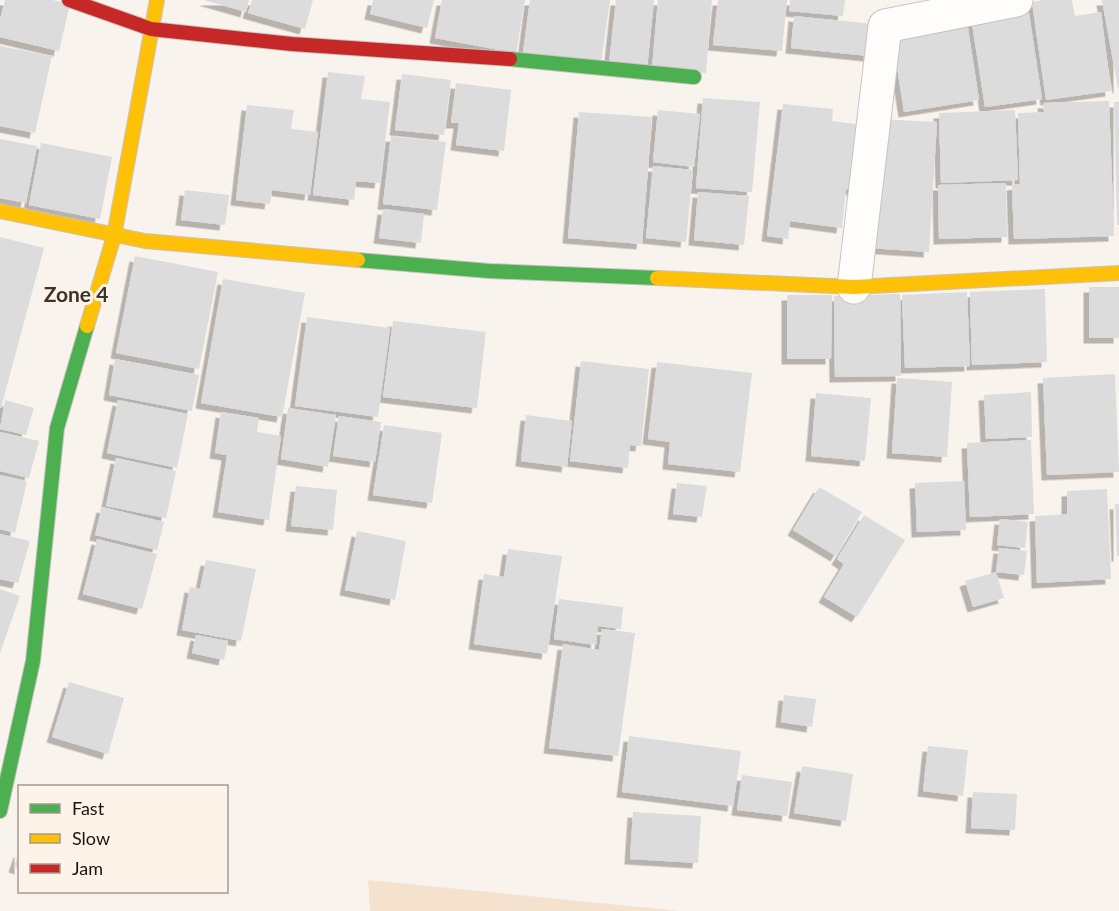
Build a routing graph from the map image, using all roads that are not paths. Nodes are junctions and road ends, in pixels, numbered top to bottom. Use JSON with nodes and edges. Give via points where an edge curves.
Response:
{"nodes":[{"id":1,"x":69,"y":0,"type":"edge"},
{"id":2,"x":157,"y":0,"type":"edge"},
{"id":3,"x":1016,"y":0,"type":"edge"},
{"id":4,"x":885,"y":13,"type":"edge"},
{"id":5,"x":151,"y":29,"type":"junction"},
{"id":6,"x":694,"y":77,"type":"dead end"},
{"id":7,"x":0,"y":211,"type":"edge"},
{"id":8,"x":114,"y":236,"type":"junction"},
{"id":9,"x":1119,"y":273,"type":"edge"},
{"id":10,"x":854,"y":287,"type":"junction"},
{"id":11,"x":0,"y":811,"type":"edge"}],
"edges":[{"from":1,"to":5,"type":"street"},
{"from":2,"to":5,"type":"street"},
{"from":3,"to":4,"type":"street"},
{"from":4,"to":10,"type":"street"},
{"from":5,"to":6,"type":"street"},
{"from":5,"to":8,"type":"street"},
{"from":7,"to":8,"type":"street"},
{"from":8,"to":10,"type":"street","via":[[489,271]]},
{"from":8,"to":11,"type":"street","via":[[57,428],[33,661]]},
{"from":9,"to":10,"type":"street"}]}
